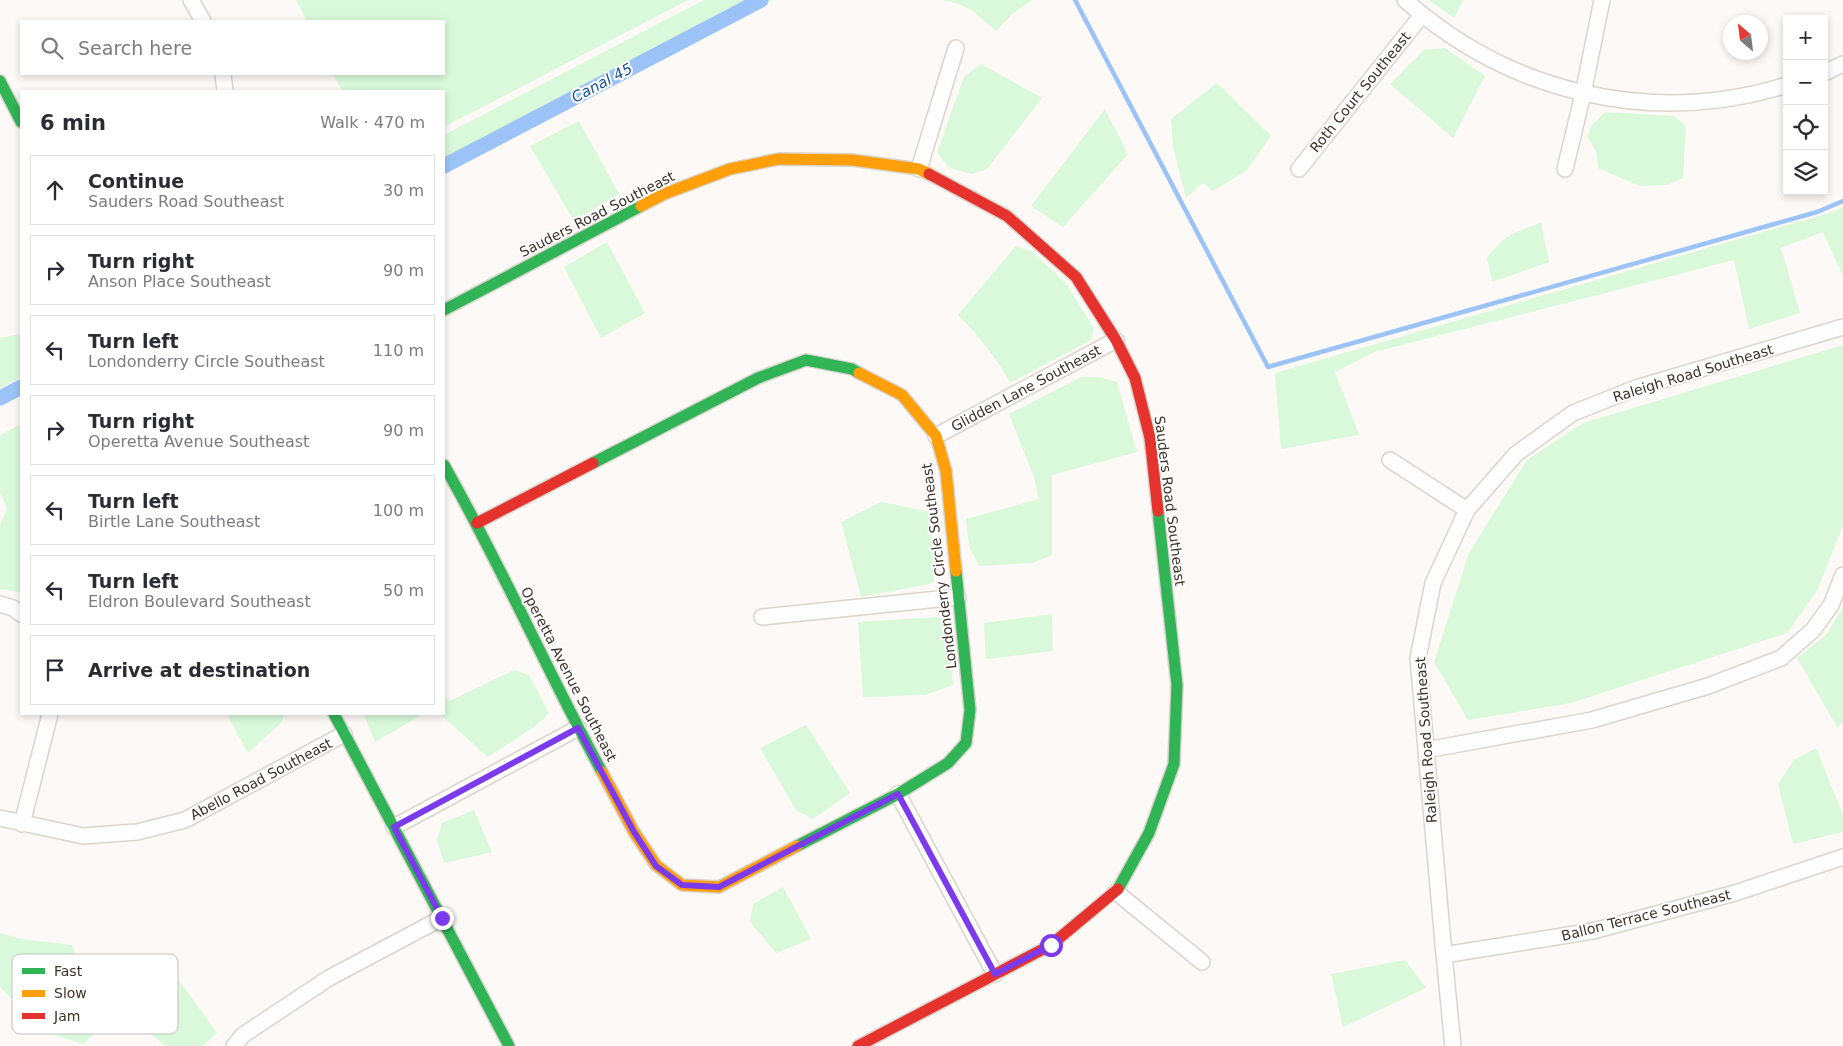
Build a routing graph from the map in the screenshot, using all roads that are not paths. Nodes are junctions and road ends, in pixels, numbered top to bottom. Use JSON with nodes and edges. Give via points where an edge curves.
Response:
{"nodes":[{"id":1,"x":191,"y":0,"type":"edge"},
{"id":2,"x":1405,"y":0,"type":"edge"},
{"id":3,"x":1602,"y":0,"type":"edge"},
{"id":4,"x":1422,"y":15,"type":"junction"},
{"id":5,"x":201,"y":20,"type":"edge"},
{"id":6,"x":956,"y":48,"type":"dead end"},
{"id":7,"x":1843,"y":64,"type":"edge"},
{"id":8,"x":1828,"y":71,"type":"edge"},
{"id":9,"x":223,"y":75,"type":"edge"},
{"id":10,"x":0,"y":81,"type":"edge"},
{"id":11,"x":1783,"y":86,"type":"edge"},
{"id":12,"x":225,"y":90,"type":"edge"},
{"id":13,"x":1583,"y":94,"type":"junction"},
{"id":14,"x":20,"y":120,"type":"edge"},
{"id":15,"x":920,"y":169,"type":"junction"},
{"id":16,"x":1299,"y":169,"type":"dead end"},
{"id":17,"x":1565,"y":169,"type":"dead end"},
{"id":18,"x":445,"y":309,"type":"edge"},
{"id":19,"x":1843,"y":327,"type":"edge"},
{"id":20,"x":1116,"y":340,"type":"junction"},
{"id":21,"x":936,"y":436,"type":"junction"},
{"id":22,"x":1390,"y":460,"type":"dead end"},
{"id":23,"x":445,"y":467,"type":"edge"},
{"id":24,"x":1468,"y":510,"type":"junction"},
{"id":25,"x":477,"y":523,"type":"junction"},
{"id":26,"x":1843,"y":575,"type":"edge"},
{"id":27,"x":958,"y":597,"type":"junction"},
{"id":28,"x":0,"y":604,"type":"edge"},
{"id":29,"x":20,"y":613,"type":"edge"},
{"id":30,"x":762,"y":617,"type":"dead end"},
{"id":31,"x":50,"y":715,"type":"edge"},
{"id":32,"x":334,"y":715,"type":"edge"},
{"id":33,"x":578,"y":728,"type":"junction"},
{"id":34,"x":344,"y":734,"type":"junction"},
{"id":35,"x":1426,"y":750,"type":"junction"},
{"id":36,"x":898,"y":794,"type":"junction"},
{"id":37,"x":0,"y":818,"type":"edge"},
{"id":38,"x":22,"y":824,"type":"junction"},
{"id":39,"x":394,"y":827,"type":"junction"},
{"id":40,"x":1843,"y":857,"type":"edge"},
{"id":41,"x":682,"y":885,"type":"joint"},
{"id":42,"x":1116,"y":892,"type":"junction"},
{"id":43,"x":442,"y":918,"type":"junction"},
{"id":44,"x":1444,"y":955,"type":"junction"},
{"id":45,"x":1202,"y":962,"type":"dead end"},
{"id":46,"x":995,"y":974,"type":"junction"},
{"id":47,"x":234,"y":1046,"type":"edge"},
{"id":48,"x":508,"y":1046,"type":"edge"},
{"id":49,"x":858,"y":1046,"type":"edge"},
{"id":50,"x":1453,"y":1046,"type":"edge"}],
"edges":[{"from":1,"to":5,"type":"street"},
{"from":2,"to":4,"type":"street"},
{"from":3,"to":13,"type":"street"},
{"from":4,"to":13,"type":"street","via":[[1468,47],[1525,74]]},
{"from":4,"to":16,"type":"street","name":"Roth Court Southeast"},
{"from":6,"to":15,"type":"street"},
{"from":7,"to":8,"type":"street"},
{"from":9,"to":12,"type":"street"},
{"from":10,"to":14,"type":"street"},
{"from":11,"to":13,"type":"street","via":[[1760,93],[1685,103],[1630,102]]},
{"from":13,"to":17,"type":"street"},
{"from":15,"to":18,"type":"street","name":"Sauders Road Southeast","via":[[852,160],[780,159],[730,170],[664,194]]},
{"from":15,"to":20,"type":"street","name":"Sauders Road Southeast","via":[[1007,216],[1076,277]]},
{"from":19,"to":24,"type":"street","name":"Raleigh Road Southeast","via":[[1636,388],[1573,413],[1516,454]]},
{"from":20,"to":21,"type":"street","name":"Glidden Lane Southeast"},
{"from":20,"to":42,"type":"street","name":"Sauders Road Southeast","via":[[1135,378],[1150,438],[1177,685],[1174,764],[1150,834]]},
{"from":21,"to":25,"type":"street","name":"Londonderry Circle Southeast","via":[[902,395],[852,369],[806,360],[758,378]]},
{"from":21,"to":27,"type":"street","name":"Londonderry Circle Southeast","via":[[946,471]]},
{"from":22,"to":24,"type":"street"},
{"from":23,"to":25,"type":"street","name":"Operetta Avenue Southeast"},
{"from":24,"to":35,"type":"street","name":"Raleigh Road Southeast","via":[[1433,583],[1418,658]]},
{"from":25,"to":33,"type":"street","name":"Operetta Avenue Southeast"},
{"from":26,"to":35,"type":"street","via":[[1822,618],[1781,658],[1708,686],[1592,720]]},
{"from":27,"to":30,"type":"street"},
{"from":27,"to":36,"type":"street","name":"Londonderry Circle Southeast","via":[[970,710],[966,743],[948,763]]},
{"from":28,"to":29,"type":"street"},
{"from":31,"to":38,"type":"street"},
{"from":32,"to":34,"type":"street"},
{"from":33,"to":39,"type":"street"},
{"from":33,"to":41,"type":"street","name":"Operetta Avenue Southeast","via":[[656,866]]},
{"from":34,"to":38,"type":"street","name":"Abello Road Southeast","via":[[185,820],[137,832],[83,836]]},
{"from":34,"to":39,"type":"street"},
{"from":35,"to":44,"type":"street","name":"Raleigh Road Southeast"},
{"from":36,"to":41,"type":"street","name":"Londonderry Circle Southeast","via":[[719,887]]},
{"from":36,"to":46,"type":"street"},
{"from":37,"to":38,"type":"street","name":"Abello Road Southeast"},
{"from":39,"to":43,"type":"street"},
{"from":40,"to":44,"type":"street","name":"Ballon Terrace Southeast","via":[[1735,893],[1593,931]]},
{"from":42,"to":45,"type":"street"},
{"from":42,"to":46,"type":"street","name":"Sauders Road Southeast","via":[[1051,945]]},
{"from":43,"to":47,"type":"street","via":[[329,978],[243,1036]]},
{"from":43,"to":48,"type":"street"},
{"from":44,"to":50,"type":"street","name":"Raleigh Road Southeast"},
{"from":46,"to":49,"type":"street","name":"Sauders Road Southeast"}]}
